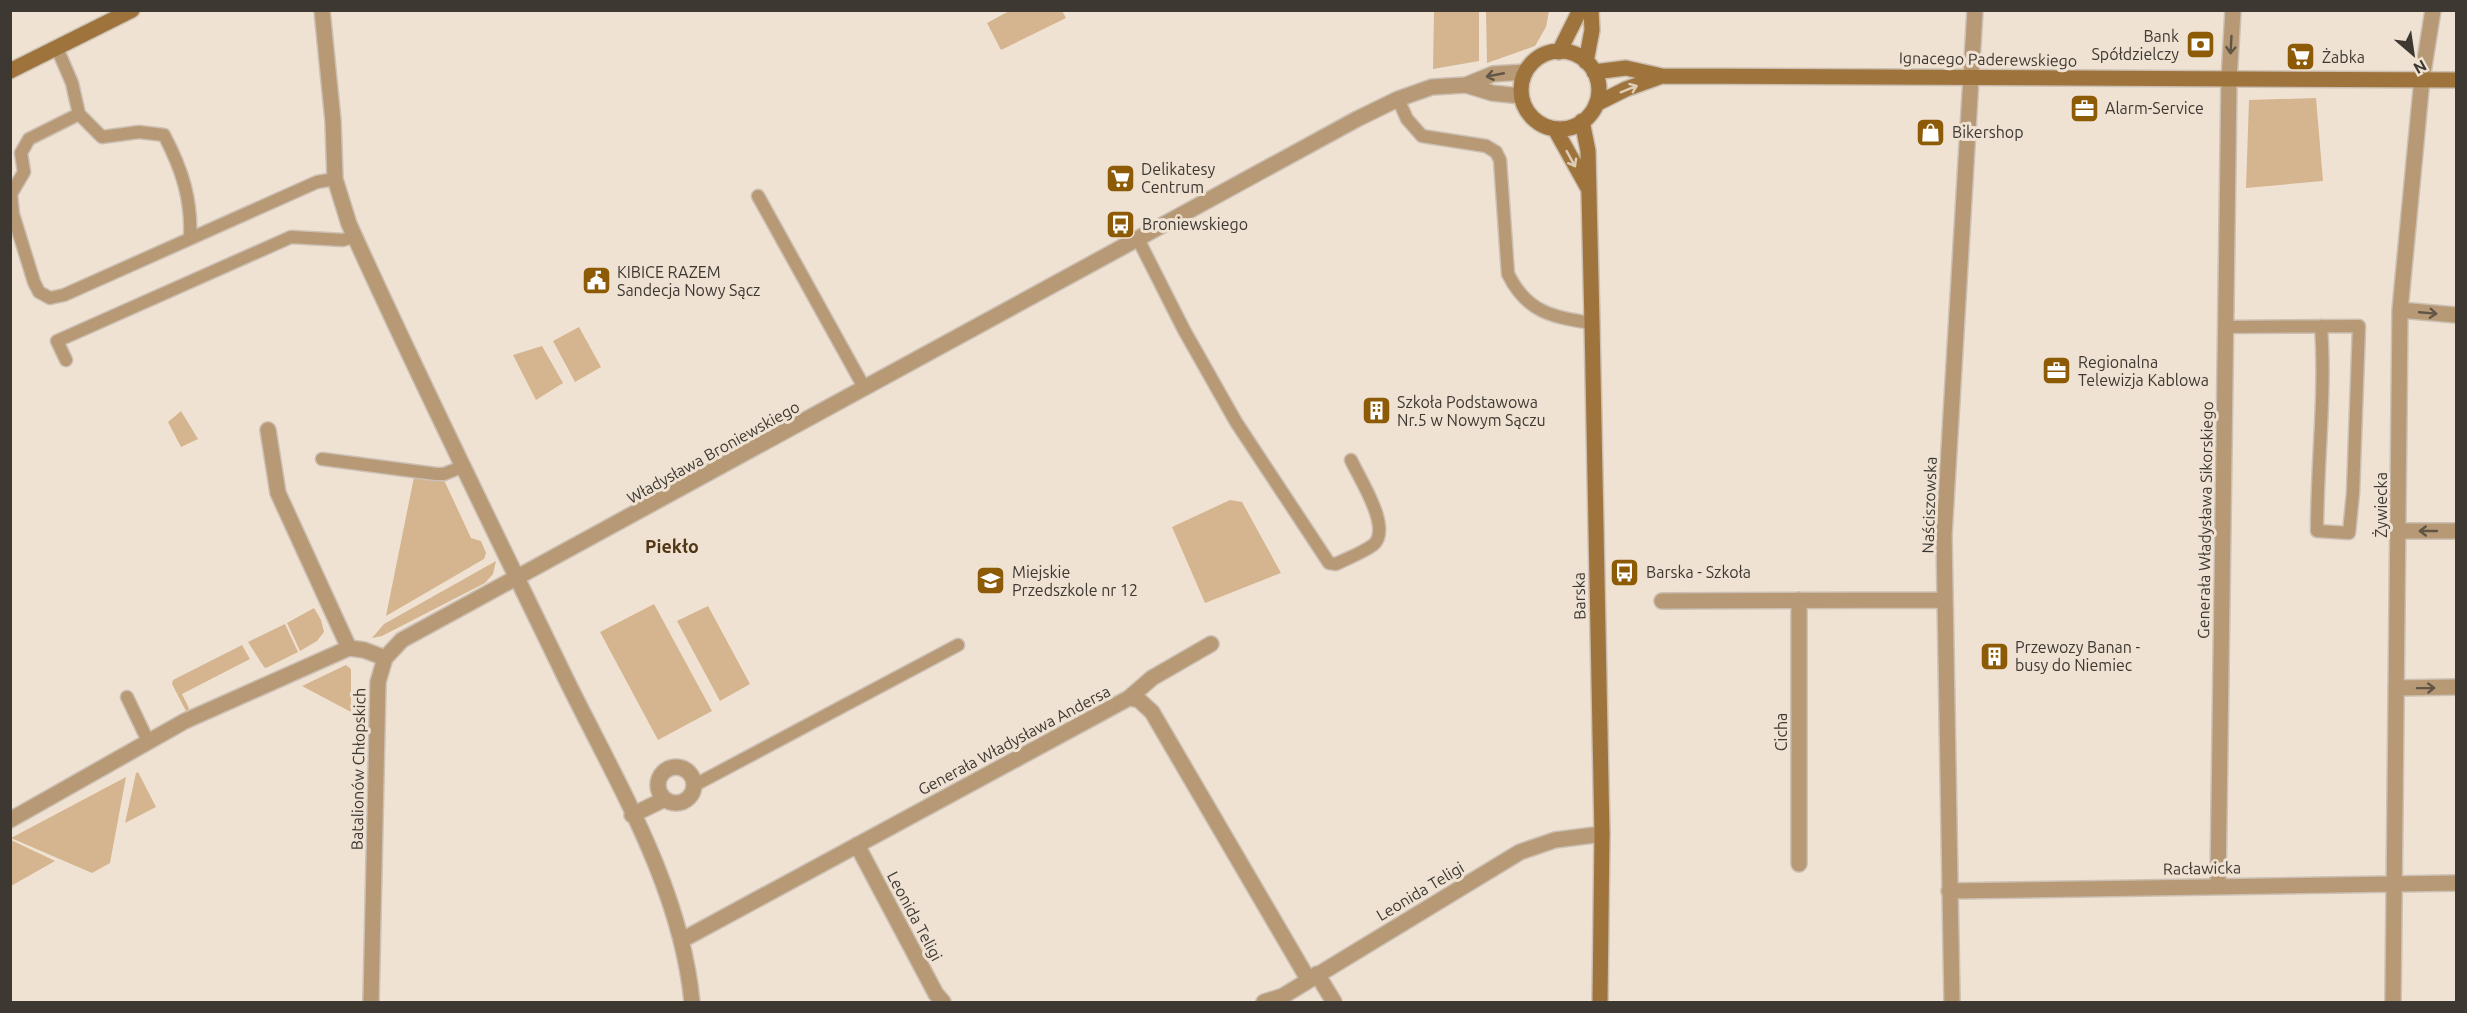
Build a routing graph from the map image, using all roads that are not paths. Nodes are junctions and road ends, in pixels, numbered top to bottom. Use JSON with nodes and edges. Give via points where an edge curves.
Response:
{"nodes":[{"id":1,"x":132,"y":10,"type":"edge"},
{"id":2,"x":322,"y":10,"type":"edge"},
{"id":3,"x":1580,"y":10,"type":"edge"},
{"id":4,"x":1591,"y":10,"type":"edge"},
{"id":5,"x":1975,"y":10,"type":"edge"},
{"id":6,"x":2233,"y":10,"type":"edge"},
{"id":7,"x":2433,"y":10,"type":"edge"},
{"id":8,"x":57,"y":48,"type":"junction"},
{"id":9,"x":1559,"y":52,"type":"junction"},
{"id":10,"x":1590,"y":67,"type":"junction"},
{"id":11,"x":10,"y":71,"type":"edge"},
{"id":12,"x":1525,"y":72,"type":"junction"},
{"id":13,"x":1662,"y":76,"type":"junction"},
{"id":14,"x":1971,"y":77,"type":"junction"},
{"id":15,"x":2422,"y":79,"type":"junction"},
{"id":16,"x":2229,"y":80,"type":"junction"},
{"id":17,"x":2457,"y":80,"type":"edge"},
{"id":18,"x":1466,"y":85,"type":"junction"},
{"id":19,"x":1521,"y":96,"type":"junction"},
{"id":20,"x":1398,"y":99,"type":"junction"},
{"id":21,"x":1596,"y":104,"type":"junction"},
{"id":22,"x":79,"y":114,"type":"junction"},
{"id":23,"x":1582,"y":122,"type":"junction"},
{"id":24,"x":1555,"y":129,"type":"junction"},
{"id":25,"x":335,"y":179,"type":"junction"},
{"id":26,"x":1588,"y":188,"type":"junction"},
{"id":27,"x":758,"y":196,"type":"dead end"},
{"id":28,"x":355,"y":236,"type":"junction"},
{"id":29,"x":190,"y":238,"type":"junction"},
{"id":30,"x":1138,"y":240,"type":"junction"},
{"id":31,"x":2400,"y":310,"type":"junction"},
{"id":32,"x":2457,"y":315,"type":"edge"},
{"id":33,"x":1592,"y":323,"type":"junction"},
{"id":34,"x":2321,"y":326,"type":"junction"},
{"id":35,"x":2226,"y":327,"type":"junction"},
{"id":36,"x":66,"y":360,"type":"dead end"},
{"id":37,"x":865,"y":389,"type":"junction"},
{"id":38,"x":268,"y":430,"type":"dead end"},
{"id":39,"x":322,"y":459,"type":"dead end"},
{"id":40,"x":1351,"y":460,"type":"dead end"},
{"id":41,"x":464,"y":466,"type":"junction"},
{"id":42,"x":2398,"y":531,"type":"junction"},
{"id":43,"x":2457,"y":531,"type":"edge"},
{"id":44,"x":517,"y":578,"type":"junction"},
{"id":45,"x":1799,"y":600,"type":"junction"},
{"id":46,"x":1945,"y":600,"type":"junction"},
{"id":47,"x":1662,"y":601,"type":"dead end"},
{"id":48,"x":1211,"y":644,"type":"dead end"},
{"id":49,"x":958,"y":645,"type":"dead end"},
{"id":50,"x":349,"y":648,"type":"junction"},
{"id":51,"x":385,"y":658,"type":"junction"},
{"id":52,"x":2457,"y":687,"type":"edge"},
{"id":53,"x":2396,"y":688,"type":"junction"},
{"id":54,"x":127,"y":697,"type":"dead end"},
{"id":55,"x":1129,"y":698,"type":"junction"},
{"id":56,"x":148,"y":741,"type":"junction"},
{"id":57,"x":693,"y":786,"type":"junction"},
{"id":58,"x":664,"y":799,"type":"junction"},
{"id":59,"x":632,"y":815,"type":"junction"},
{"id":60,"x":10,"y":820,"type":"edge"},
{"id":61,"x":1602,"y":834,"type":"junction"},
{"id":62,"x":857,"y":845,"type":"junction"},
{"id":63,"x":1799,"y":864,"type":"dead end"},
{"id":64,"x":2457,"y":883,"type":"edge"},
{"id":65,"x":2394,"y":884,"type":"junction"},
{"id":66,"x":2218,"y":885,"type":"junction"},
{"id":67,"x":1949,"y":891,"type":"junction"},
{"id":68,"x":682,"y":940,"type":"junction"},
{"id":69,"x":1313,"y":977,"type":"junction"},
{"id":70,"x":371,"y":1002,"type":"edge"},
{"id":71,"x":692,"y":1002,"type":"edge"},
{"id":72,"x":943,"y":1002,"type":"edge"},
{"id":73,"x":1264,"y":1002,"type":"edge"},
{"id":74,"x":1334,"y":1002,"type":"edge"},
{"id":75,"x":1600,"y":1002,"type":"edge"},
{"id":76,"x":1952,"y":1002,"type":"edge"},
{"id":77,"x":2393,"y":1002,"type":"edge"}],
"edges":[{"from":1,"to":8,"type":"street"},
{"from":2,"to":25,"type":"street"},
{"from":3,"to":9,"type":"street"},
{"from":4,"to":10,"type":"street"},
{"from":5,"to":14,"type":"street","name":"Naściszowska"},
{"from":6,"to":16,"type":"street","name":"Generała Władysława Sikorskiego","one_way":true},
{"from":7,"to":15,"type":"street","name":"Żywiecka"},
{"from":8,"to":11,"type":"street"},
{"from":8,"to":22,"type":"lane","via":[[72,83]]},
{"from":9,"to":10,"type":"street","via":[[1576,55]]},
{"from":9,"to":12,"type":"street","via":[[1542,56]]},
{"from":10,"to":13,"type":"street","name":"Ignacego Paderewskiego","via":[[1626,68]]},
{"from":10,"to":21,"type":"street","via":[[1598,83]]},
{"from":12,"to":18,"type":"street","name":"Władysława Broniewskiego","one_way":true,"via":[[1493,74]]},
{"from":12,"to":19,"type":"street"},
{"from":13,"to":14,"type":"street","name":"Ignacego Paderewskiego"},
{"from":21,"to":13,"type":"street","name":"Ignacego Paderewskiego","one_way":true},
{"from":14,"to":16,"type":"street","name":"Ignacego Paderewskiego"},
{"from":14,"to":46,"type":"street","name":"Naściszowska","via":[[1944,535]]},
{"from":15,"to":16,"type":"street","name":"Ignacego Paderewskiego"},
{"from":15,"to":17,"type":"street","name":"Ignacego Paderewskiego"},
{"from":15,"to":31,"type":"street","name":"Żywiecka"},
{"from":16,"to":35,"type":"street","name":"Generała Władysława Sikorskiego"},
{"from":18,"to":19,"type":"street","name":"Władysława Broniewskiego"},
{"from":18,"to":20,"type":"street","name":"Władysława Broniewskiego","via":[[1432,87]]},
{"from":19,"to":24,"type":"street","via":[[1533,119]]},
{"from":20,"to":30,"type":"street","name":"Władysława Broniewskiego"},
{"from":20,"to":33,"type":"lane","via":[[1407,119],[1422,136],[1486,146],[1496,152],[1500,160],[1508,274],[1514,286],[1525,300],[1552,316]]},
{"from":21,"to":23,"type":"street"},
{"from":22,"to":29,"type":"lane","via":[[102,137],[139,132],[164,135],[176,156],[191,212]]},
{"from":22,"to":29,"type":"lane","via":[[29,139],[21,153],[24,172],[11,194],[13,213],[39,292],[50,298],[64,295]]},
{"from":23,"to":24,"type":"street","via":[[1571,128]]},
{"from":23,"to":26,"type":"street","name":"Barska","via":[[1588,151]]},
{"from":24,"to":26,"type":"street","name":"Barska","one_way":true},
{"from":25,"to":28,"type":"street"},
{"from":25,"to":29,"type":"lane","via":[[316,182]]},
{"from":26,"to":33,"type":"street","name":"Barska"},
{"from":27,"to":37,"type":"lane"},
{"from":28,"to":36,"type":"lane","via":[[343,240],[291,237],[228,264],[57,341]]},
{"from":28,"to":41,"type":"street"},
{"from":30,"to":37,"type":"street","name":"Władysława Broniewskiego"},
{"from":30,"to":40,"type":"lane","via":[[1236,422],[1329,563],[1336,564],[1374,544],[1380,536],[1378,517]]},
{"from":31,"to":32,"type":"street","one_way":true},
{"from":31,"to":42,"type":"street","name":"Żywiecka"},
{"from":33,"to":61,"type":"street","name":"Barska"},
{"from":34,"to":34,"type":"lane","via":[[2359,326],[2349,533],[2317,531]]},
{"from":34,"to":35,"type":"lane"},
{"from":35,"to":66,"type":"street","name":"Generała Władysława Sikorskiego"},
{"from":37,"to":44,"type":"street","name":"Władysława Broniewskiego"},
{"from":38,"to":50,"type":"street","via":[[278,493]]},
{"from":39,"to":41,"type":"lane","via":[[436,474]]},
{"from":41,"to":44,"type":"street"},
{"from":43,"to":42,"type":"street","one_way":true},
{"from":42,"to":53,"type":"street","name":"Żywiecka"},
{"from":44,"to":51,"type":"street","via":[[402,640]]},
{"from":44,"to":59,"type":"street"},
{"from":45,"to":46,"type":"street"},
{"from":45,"to":47,"type":"street"},
{"from":45,"to":63,"type":"street","name":"Cicha"},
{"from":46,"to":67,"type":"street","name":"Naściszowska"},
{"from":48,"to":55,"type":"street","via":[[1152,678]]},
{"from":49,"to":57,"type":"lane"},
{"from":50,"to":51,"type":"street"},
{"from":50,"to":56,"type":"street","via":[[184,721]]},
{"from":51,"to":70,"type":"street","name":"Batalionów Chłopskich","via":[[378,682]]},
{"from":53,"to":52,"type":"street","one_way":true},
{"from":53,"to":65,"type":"street","name":"Żywiecka"},
{"from":54,"to":56,"type":"lane"},
{"from":55,"to":62,"type":"street","name":"Generała Władysława Andersa"},
{"from":55,"to":69,"type":"street","name":"Generała Władysława Andersa","via":[[1139,700],[1152,712]]},
{"from":56,"to":60,"type":"street"},
{"from":57,"to":58,"type":"street","via":[[689,796],[680,802]]},
{"from":57,"to":58,"type":"street","via":[[686,771],[669,769],[658,783]]},
{"from":58,"to":59,"type":"street"},
{"from":59,"to":68,"type":"street"},
{"from":61,"to":69,"type":"street","name":"Leonida Teligi","via":[[1555,840],[1520,852]]},
{"from":61,"to":75,"type":"street","name":"Barska"},
{"from":62,"to":68,"type":"street","name":"Generała Władysława Andersa"},
{"from":62,"to":72,"type":"street","name":"Leonida Teligi"},
{"from":64,"to":65,"type":"street","name":"Racławicka"},
{"from":65,"to":66,"type":"street","name":"Racławicka"},
{"from":65,"to":77,"type":"street","name":"Żywiecka"},
{"from":66,"to":67,"type":"street","name":"Racławicka"},
{"from":67,"to":76,"type":"street","name":"Naściszowska"},
{"from":68,"to":71,"type":"street"},
{"from":69,"to":73,"type":"street","name":"Leonida Teligi","via":[[1283,996]]},
{"from":69,"to":74,"type":"street","name":"Generała Władysława Andersa"}]}
